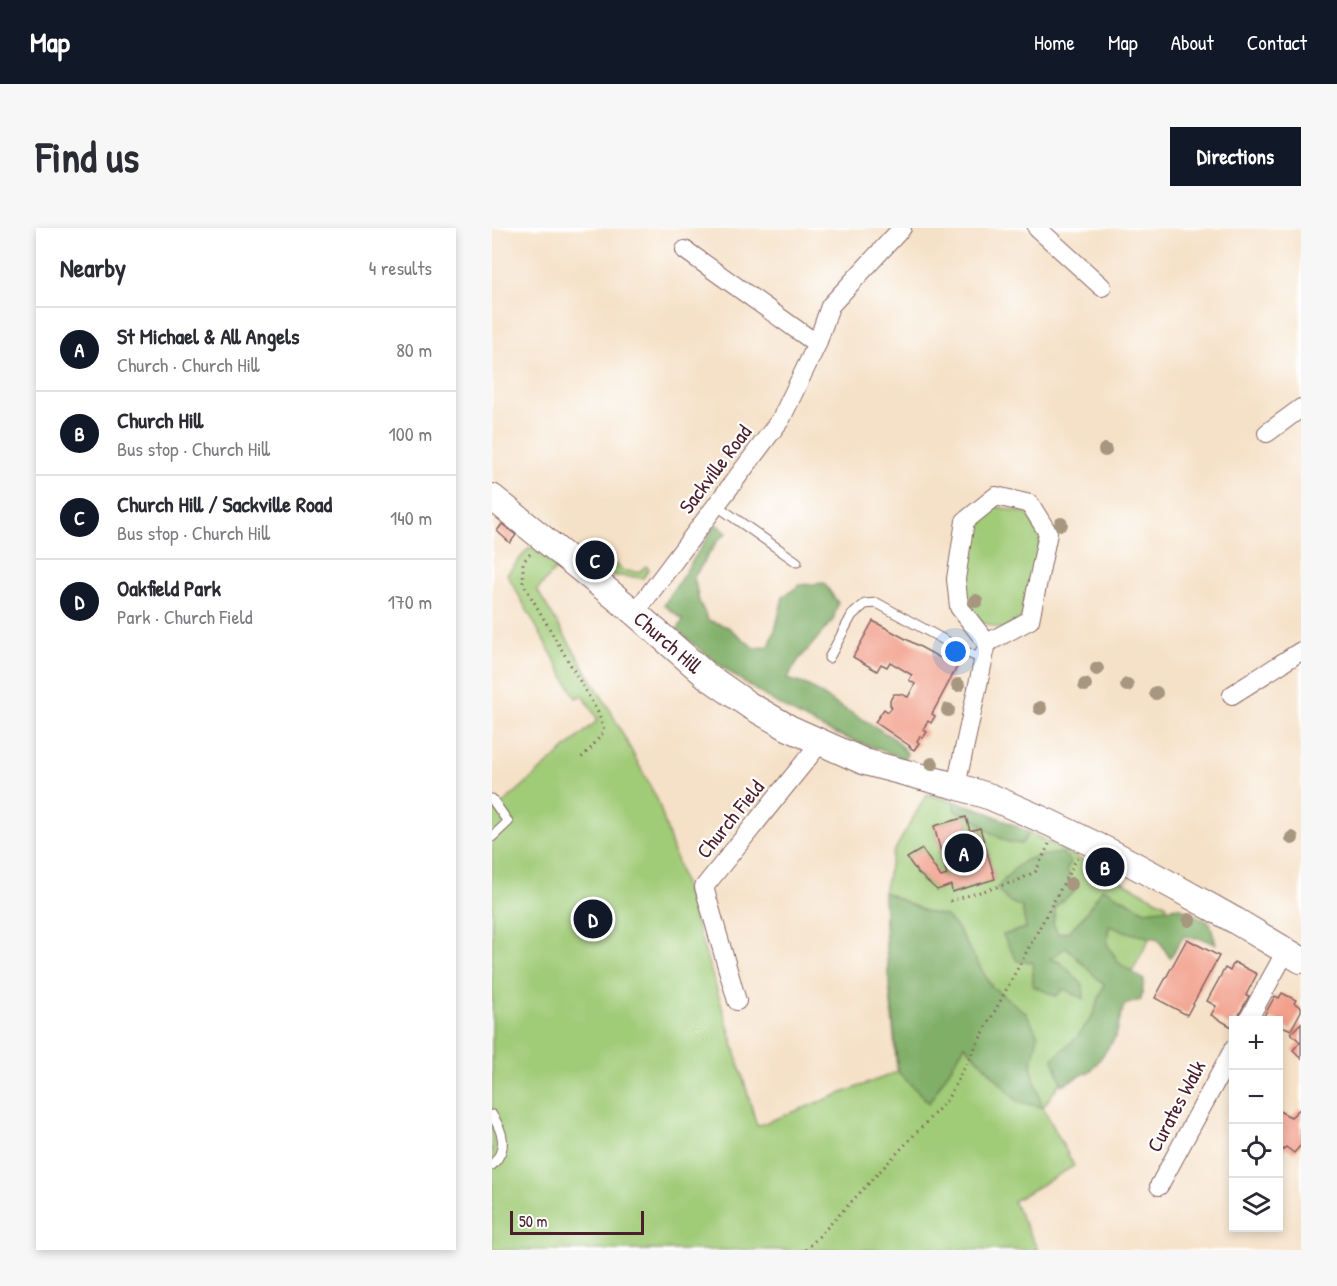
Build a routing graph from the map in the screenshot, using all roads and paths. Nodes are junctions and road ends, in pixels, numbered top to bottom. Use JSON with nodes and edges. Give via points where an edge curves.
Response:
{"nodes":[{"id":1,"x":902,"y":228,"type":"edge"},
{"id":2,"x":1037,"y":228,"type":"edge"},
{"id":3,"x":685,"y":250,"type":"dead end"},
{"id":4,"x":1102,"y":287,"type":"dead end"},
{"id":5,"x":817,"y":344,"type":"junction"},
{"id":6,"x":1301,"y":408,"type":"edge"},
{"id":7,"x":1267,"y":433,"type":"dead end"},
{"id":8,"x":492,"y":497,"type":"edge"},
{"id":9,"x":716,"y":505,"type":"junction"},
{"id":10,"x":543,"y":538,"type":"junction"},
{"id":11,"x":797,"y":562,"type":"dead end"},
{"id":12,"x":635,"y":613,"type":"junction"},
{"id":13,"x":985,"y":651,"type":"junction"},
{"id":14,"x":1301,"y":651,"type":"edge"},
{"id":15,"x":829,"y":658,"type":"dead end"},
{"id":16,"x":1232,"y":696,"type":"dead end"},
{"id":17,"x":820,"y":743,"type":"junction"},
{"id":18,"x":580,"y":759,"type":"dead end"},
{"id":19,"x":956,"y":786,"type":"junction"},
{"id":20,"x":492,"y":799,"type":"edge"},
{"id":21,"x":1059,"y":827,"type":"junction"},
{"id":22,"x":492,"y":837,"type":"edge"},
{"id":23,"x":1086,"y":840,"type":"junction"},
{"id":24,"x":950,"y":900,"type":"dead end"},
{"id":25,"x":1293,"y":956,"type":"edge"},
{"id":26,"x":737,"y":1001,"type":"dead end"},
{"id":27,"x":1251,"y":1016,"type":"edge"},
{"id":28,"x":1229,"y":1055,"type":"edge"},
{"id":29,"x":492,"y":1115,"type":"edge"},
{"id":30,"x":492,"y":1166,"type":"edge"},
{"id":31,"x":1159,"y":1186,"type":"dead end"},
{"id":32,"x":806,"y":1250,"type":"edge"}],
"edges":[{"from":1,"to":5,"type":"street","name":"Sackville Road","via":[[830,306]]},
{"from":2,"to":4,"type":"street"},
{"from":3,"to":5,"type":"street"},
{"from":5,"to":9,"type":"street","name":"Sackville Road","via":[[781,419]]},
{"from":6,"to":7,"type":"street"},
{"from":8,"to":10,"type":"main road","name":"Church Hill"},
{"from":9,"to":11,"type":"lane"},
{"from":9,"to":12,"type":"street","name":"Sackville Road"},
{"from":10,"to":12,"type":"main road","name":"Church Hill"},
{"from":10,"to":18,"type":"path","via":[[524,562],[523,583],[599,714],[604,731]]},
{"from":12,"to":17,"type":"main road","name":"Church Hill","via":[[749,705]]},
{"from":13,"to":13,"type":"street","via":[[958,607],[956,579],[965,521],[996,496],[1030,504],[1048,533],[1030,620]]},
{"from":13,"to":15,"type":"lane","via":[[966,652],[877,603],[865,604],[852,615]]},
{"from":13,"to":19,"type":"street"},
{"from":14,"to":16,"type":"street"},
{"from":17,"to":19,"type":"main road","name":"Church Hill","via":[[865,762]]},
{"from":17,"to":26,"type":"street","name":"Church Field","via":[[704,887]]},
{"from":19,"to":21,"type":"main road","name":"Church Hill"},
{"from":20,"to":22,"type":"lane","via":[[508,822]]},
{"from":21,"to":23,"type":"main road","name":"Church Hill"},
{"from":21,"to":24,"type":"path","via":[[1036,871],[1017,881]]},
{"from":23,"to":25,"type":"main road","name":"Church Hill"},
{"from":23,"to":32,"type":"path","via":[[947,1100]]},
{"from":25,"to":27,"type":"street"},
{"from":28,"to":31,"type":"street","name":"Curates Walk"},
{"from":29,"to":30,"type":"lane","via":[[502,1136],[503,1150]]}]}
